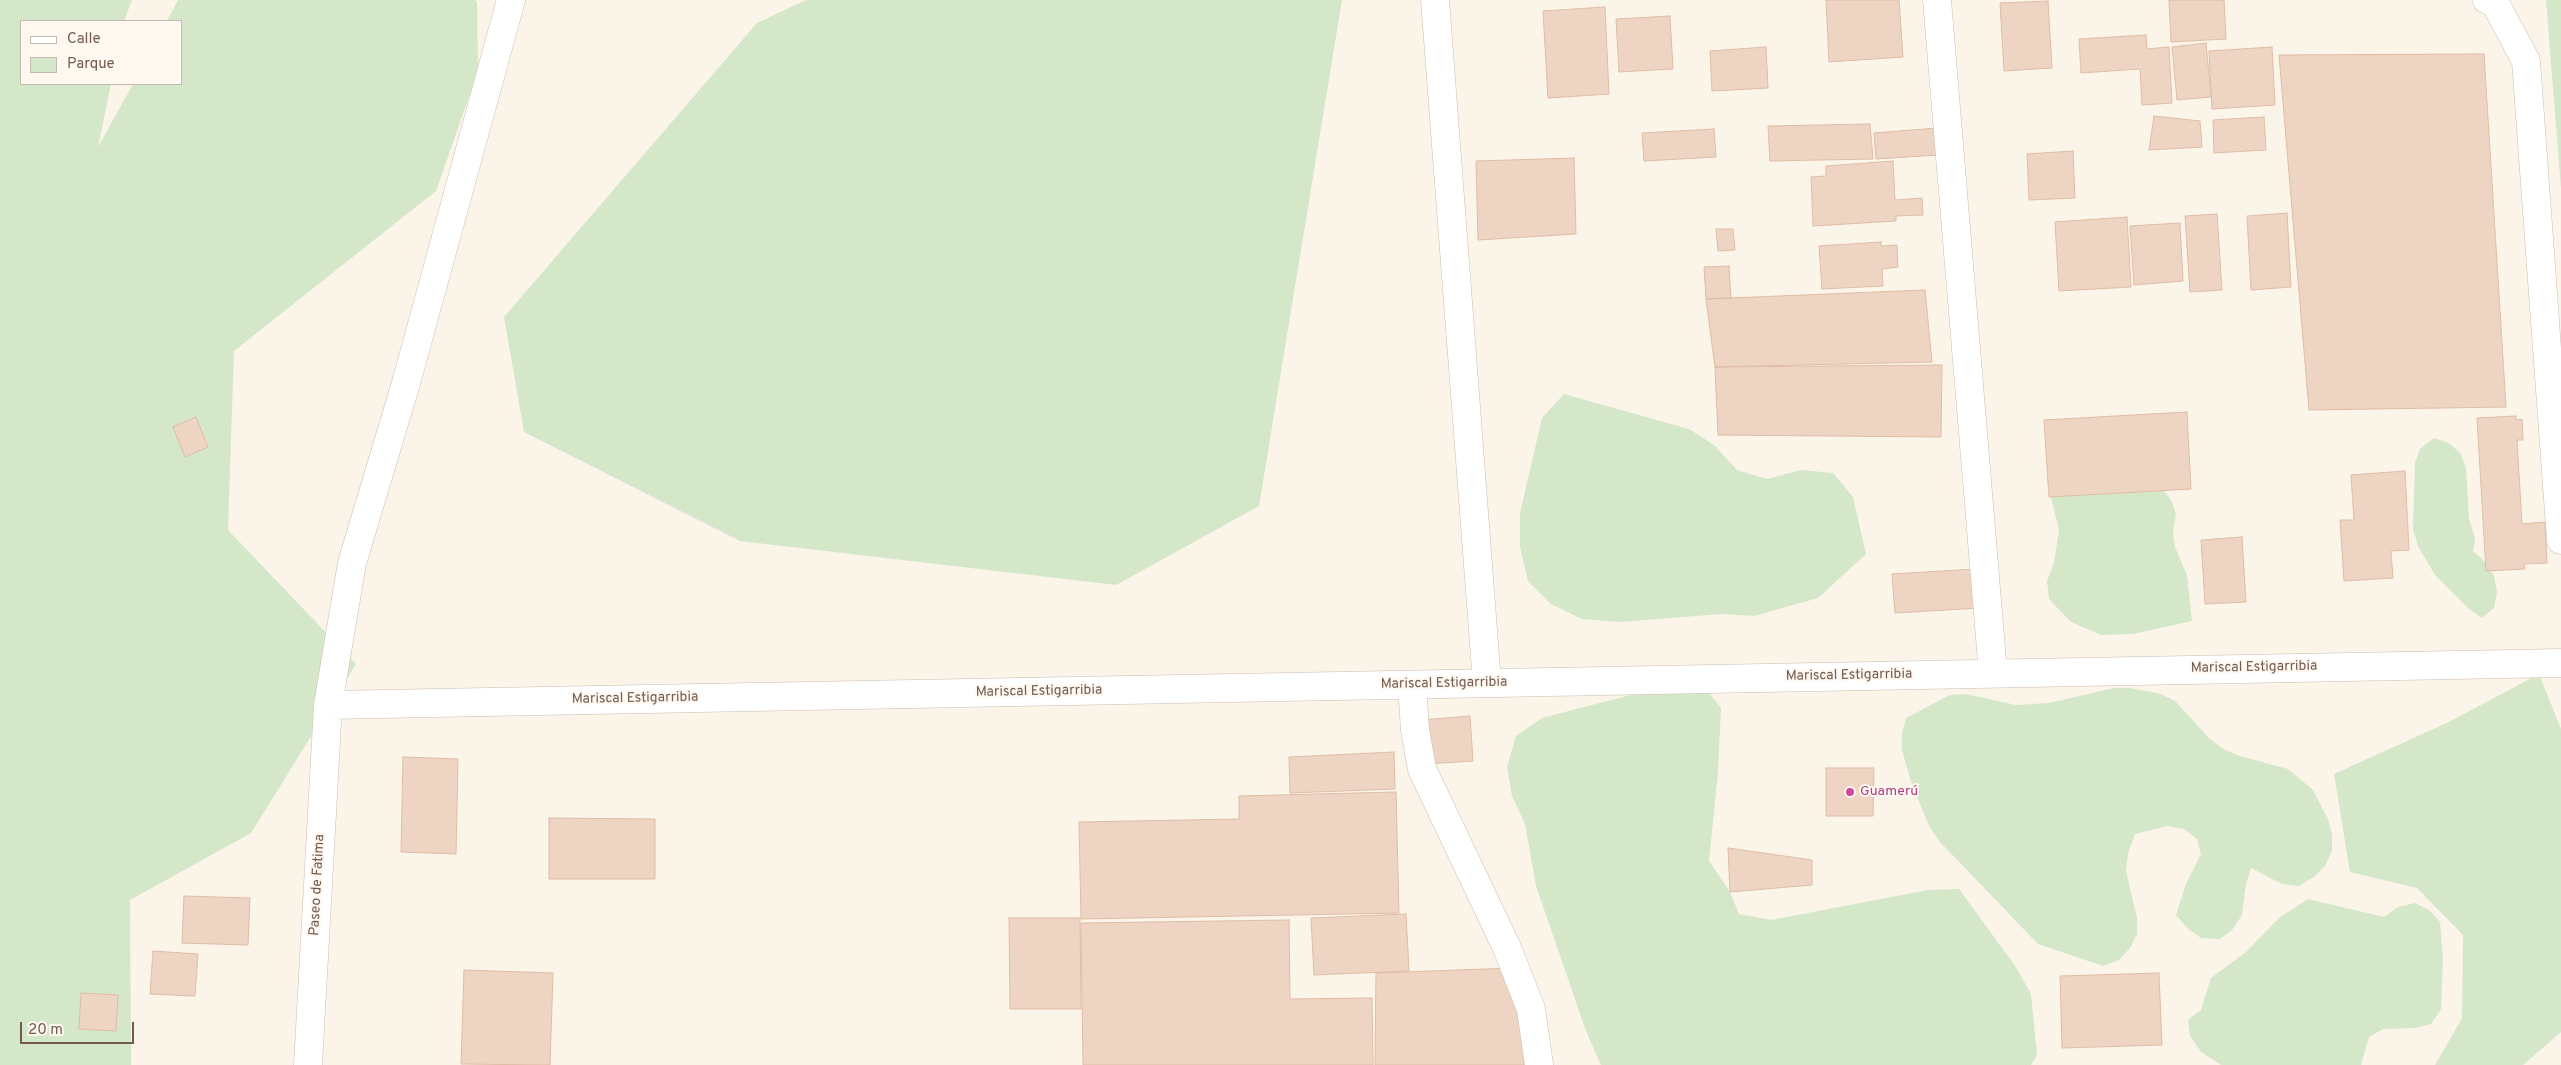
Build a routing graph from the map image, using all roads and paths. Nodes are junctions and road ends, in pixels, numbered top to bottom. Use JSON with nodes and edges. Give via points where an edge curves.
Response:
{"nodes":[{"id":1,"x":511,"y":0,"type":"edge"},
{"id":2,"x":1435,"y":0,"type":"edge"},
{"id":3,"x":1937,"y":0,"type":"edge"},
{"id":4,"x":2487,"y":0,"type":"edge"},
{"id":5,"x":2561,"y":540,"type":"edge"},
{"id":6,"x":2561,"y":663,"type":"edge"},
{"id":7,"x":1993,"y":673,"type":"junction"},
{"id":8,"x":1487,"y":683,"type":"junction"},
{"id":9,"x":1412,"y":685,"type":"junction"},
{"id":10,"x":328,"y":705,"type":"junction"},
{"id":11,"x":308,"y":1065,"type":"edge"},
{"id":12,"x":1540,"y":1065,"type":"edge"}],
"edges":[{"from":1,"to":10,"type":"street","name":"Paseo de Fatima","via":[[406,383],[352,563]]},
{"from":2,"to":8,"type":"street"},
{"from":3,"to":7,"type":"street"},
{"from":4,"to":5,"type":"street","via":[[2495,4],[2526,61]]},
{"from":6,"to":7,"type":"street","name":"Mariscal Estigarribia"},
{"from":7,"to":8,"type":"street","name":"Mariscal Estigarribia"},
{"from":8,"to":9,"type":"street","name":"Mariscal Estigarribia"},
{"from":9,"to":10,"type":"street","name":"Mariscal Estigarribia"},
{"from":9,"to":12,"type":"street","via":[[1422,769],[1507,948],[1531,1010]]},
{"from":10,"to":11,"type":"street","name":"Paseo de Fatima"}]}
